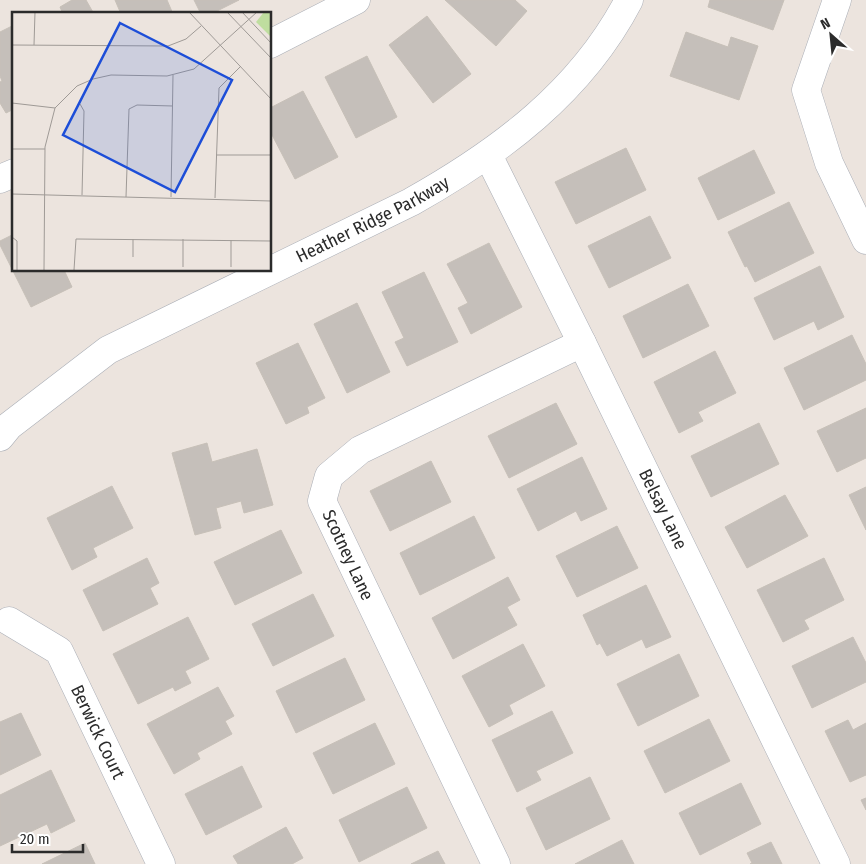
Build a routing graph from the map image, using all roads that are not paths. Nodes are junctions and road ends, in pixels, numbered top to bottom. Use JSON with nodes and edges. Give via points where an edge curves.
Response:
{"nodes":[{"id":1,"x":356,"y":0,"type":"edge"},
{"id":2,"x":629,"y":0,"type":"edge"},
{"id":3,"x":837,"y":0,"type":"edge"},
{"id":4,"x":271,"y":43,"type":"edge"},
{"id":5,"x":488,"y":155,"type":"junction"},
{"id":6,"x":12,"y":174,"type":"edge"},
{"id":7,"x":0,"y":180,"type":"edge"},
{"id":8,"x":866,"y":240,"type":"edge"},
{"id":9,"x":271,"y":270,"type":"edge"},
{"id":10,"x":270,"y":271,"type":"edge"},
{"id":11,"x":582,"y":343,"type":"junction"},
{"id":12,"x":0,"y":438,"type":"edge"},
{"id":13,"x":10,"y":621,"type":"dead end"},
{"id":14,"x":161,"y":864,"type":"edge"},
{"id":15,"x":496,"y":864,"type":"edge"},
{"id":16,"x":836,"y":864,"type":"edge"}],
"edges":[{"from":1,"to":4,"type":"street"},
{"from":2,"to":5,"type":"street","name":"Heather Ridge Parkway","via":[[597,50],[564,90],[533,121]]},
{"from":3,"to":8,"type":"street","via":[[806,90],[829,163]]},
{"from":5,"to":9,"type":"street","name":"Heather Ridge Parkway","via":[[411,202]]},
{"from":5,"to":11,"type":"street","name":"Belsay Lane"},
{"from":6,"to":7,"type":"street"},
{"from":10,"to":12,"type":"street","name":"Heather Ridge Parkway","via":[[108,350],[9,426]]},
{"from":11,"to":15,"type":"street","name":"Scotney Lane","via":[[360,450],[329,476],[322,501]]},
{"from":11,"to":16,"type":"street","name":"Belsay Lane"},
{"from":13,"to":14,"type":"street","name":"Berwick Court","via":[[59,651]]}]}
